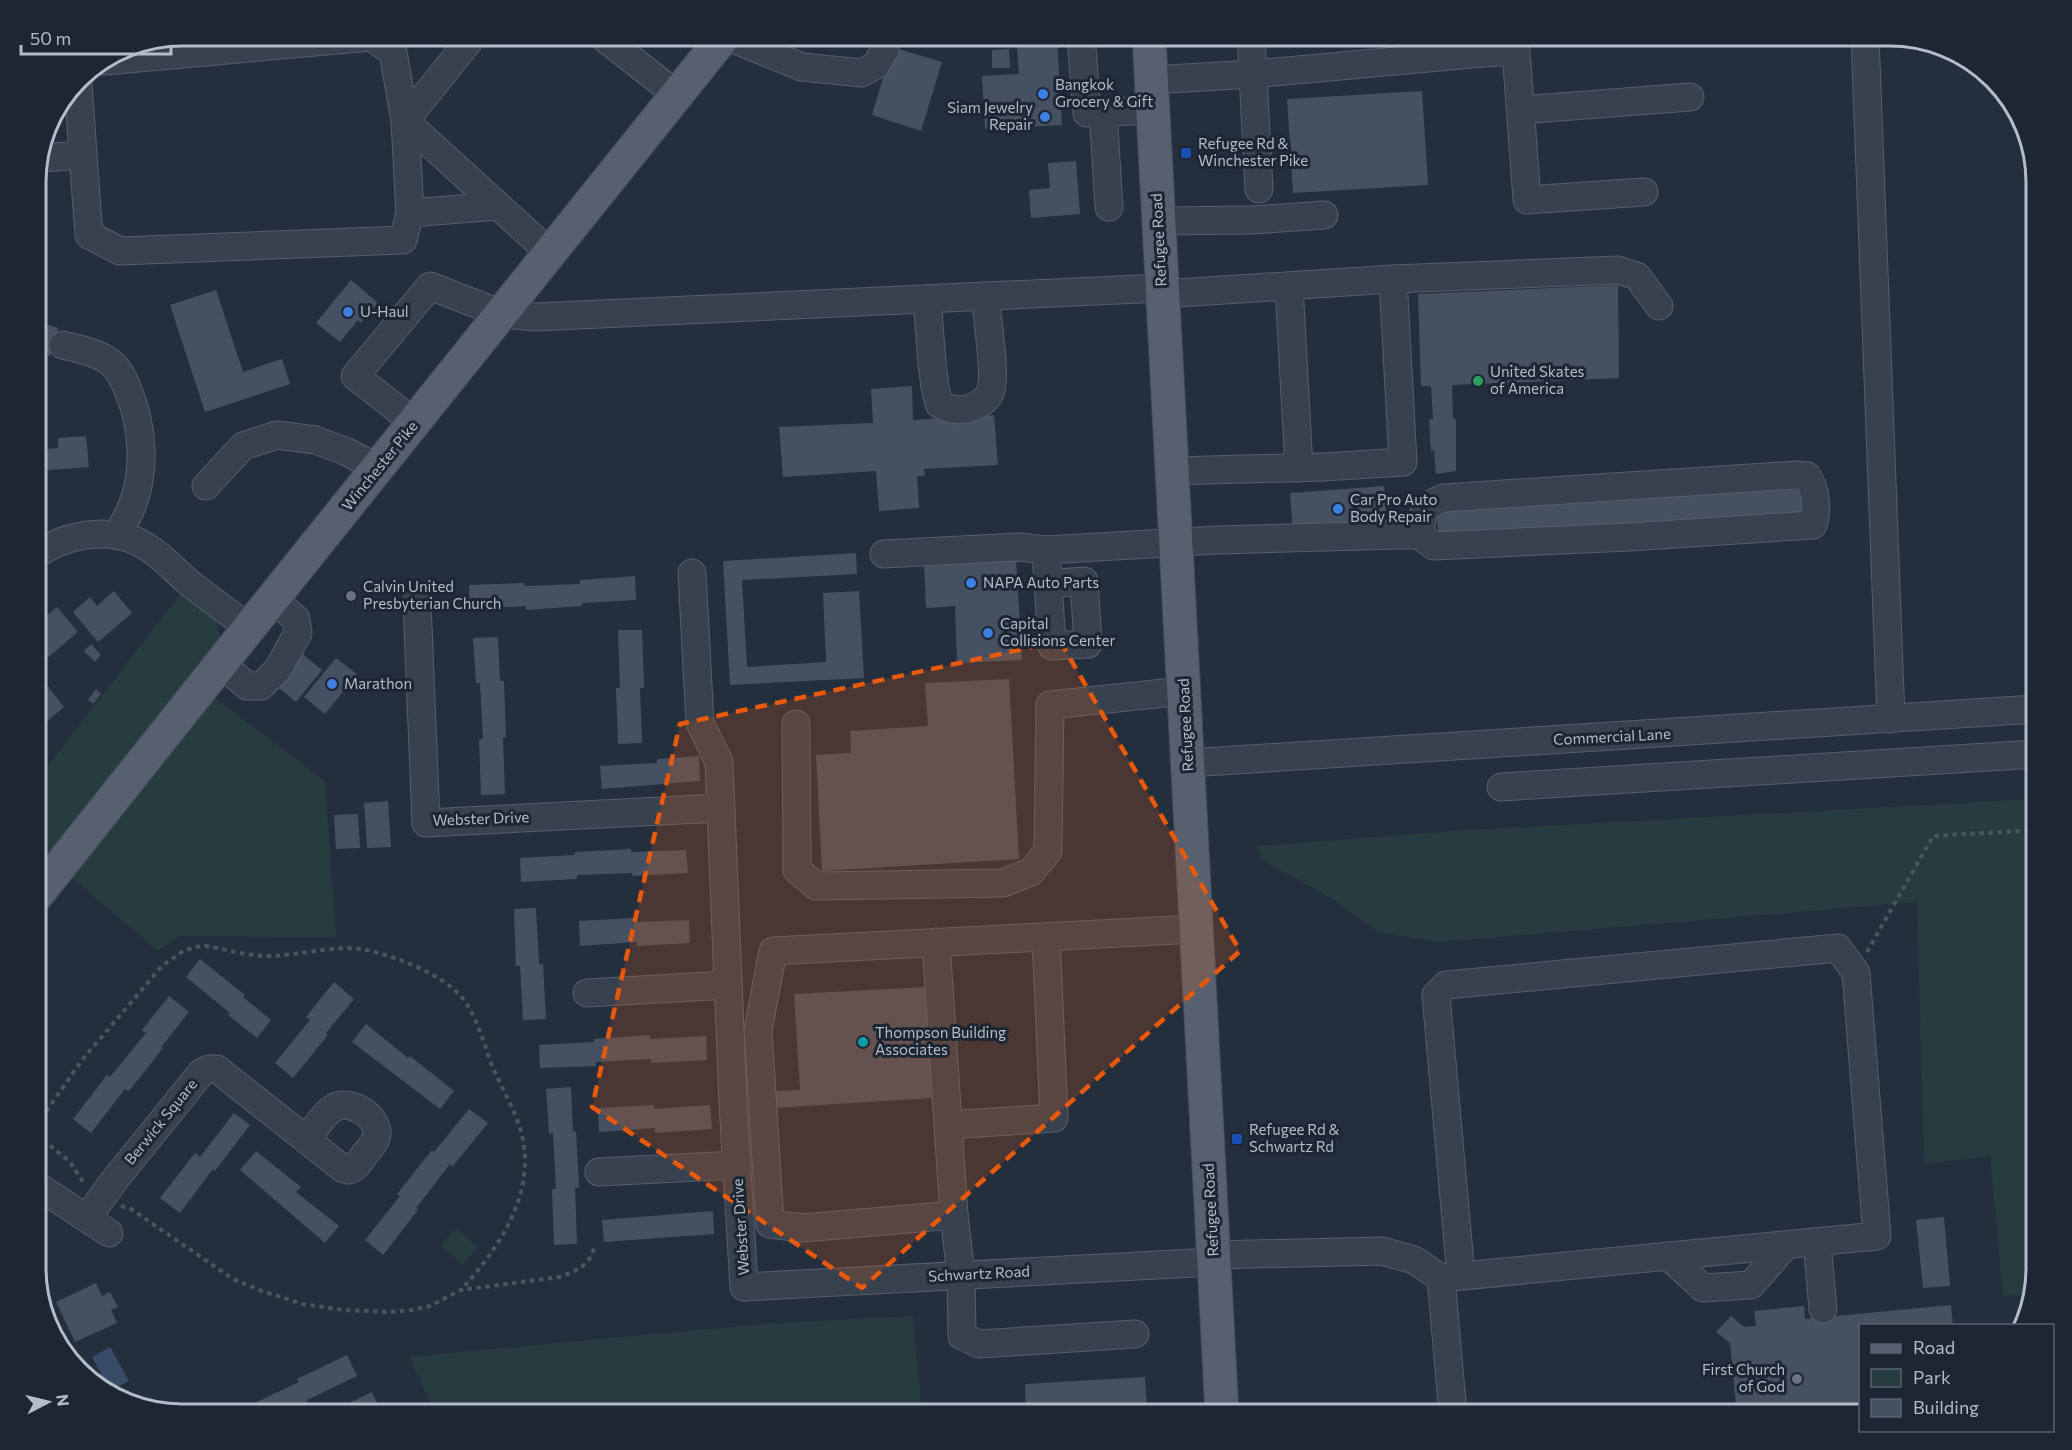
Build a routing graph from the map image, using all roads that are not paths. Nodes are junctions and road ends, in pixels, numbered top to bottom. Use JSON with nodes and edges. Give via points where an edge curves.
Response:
{"nodes":[{"id":1,"x":1082,"y":46,"type":"edge"},
{"id":2,"x":1149,"y":46,"type":"edge"},
{"id":3,"x":1252,"y":46,"type":"edge"},
{"id":4,"x":1477,"y":46,"type":"edge"},
{"id":5,"x":1493,"y":46,"type":"edge"},
{"id":6,"x":1865,"y":46,"type":"edge"},
{"id":7,"x":260,"y":47,"type":"edge"},
{"id":8,"x":385,"y":47,"type":"edge"},
{"id":9,"x":464,"y":47,"type":"edge"},
{"id":10,"x":616,"y":47,"type":"edge"},
{"id":11,"x":716,"y":47,"type":"edge"},
{"id":12,"x":752,"y":47,"type":"edge"},
{"id":13,"x":885,"y":47,"type":"edge"},
{"id":14,"x":129,"y":57,"type":"edge"},
{"id":15,"x":1253,"y":74,"type":"junction"},
{"id":16,"x":79,"y":94,"type":"edge"},
{"id":17,"x":677,"y":95,"type":"junction"},
{"id":18,"x":1151,"y":95,"type":"junction"},
{"id":19,"x":1690,"y":97,"type":"dead end"},
{"id":20,"x":1521,"y":110,"type":"junction"},
{"id":21,"x":1103,"y":112,"type":"junction"},
{"id":22,"x":405,"y":121,"type":"junction"},
{"id":23,"x":83,"y":155,"type":"junction"},
{"id":24,"x":49,"y":157,"type":"edge"},
{"id":25,"x":1259,"y":189,"type":"dead end"},
{"id":26,"x":1644,"y":192,"type":"dead end"},
{"id":27,"x":498,"y":206,"type":"junction"},
{"id":28,"x":1109,"y":207,"type":"dead end"},
{"id":29,"x":410,"y":213,"type":"junction"},
{"id":30,"x":1324,"y":215,"type":"dead end"},
{"id":31,"x":1158,"y":221,"type":"junction"},
{"id":32,"x":550,"y":253,"type":"junction"},
{"id":33,"x":1392,"y":279,"type":"junction"},
{"id":34,"x":1289,"y":286,"type":"junction"},
{"id":35,"x":1162,"y":291,"type":"junction"},
{"id":36,"x":985,"y":296,"type":"junction"},
{"id":37,"x":927,"y":299,"type":"junction"},
{"id":38,"x":1659,"y":306,"type":"dead end"},
{"id":39,"x":502,"y":314,"type":"junction"},
{"id":40,"x":63,"y":345,"type":"dead end"},
{"id":41,"x":415,"y":423,"type":"junction"},
{"id":42,"x":378,"y":468,"type":"junction"},
{"id":43,"x":1299,"y":468,"type":"junction"},
{"id":44,"x":1172,"y":471,"type":"junction"},
{"id":45,"x":206,"y":486,"type":"dead end"},
{"id":46,"x":117,"y":535,"type":"junction"},
{"id":47,"x":1419,"y":536,"type":"junction"},
{"id":48,"x":1176,"y":543,"type":"junction"},
{"id":49,"x":47,"y":549,"type":"edge"},
{"id":50,"x":1047,"y":550,"type":"junction"},
{"id":51,"x":884,"y":554,"type":"dead end"},
{"id":52,"x":692,"y":573,"type":"dead end"},
{"id":53,"x":1048,"y":584,"type":"dead end"},
{"id":54,"x":273,"y":599,"type":"junction"},
{"id":55,"x":417,"y":602,"type":"dead end"},
{"id":56,"x":249,"y":628,"type":"junction"},
{"id":57,"x":222,"y":664,"type":"junction"},
{"id":58,"x":1184,"y":691,"type":"junction"},
{"id":59,"x":2026,"y":710,"type":"edge"},
{"id":60,"x":1891,"y":719,"type":"junction"},
{"id":61,"x":796,"y":724,"type":"dead end"},
{"id":62,"x":1728,"y":730,"type":"junction"},
{"id":63,"x":2026,"y":755,"type":"edge"},
{"id":64,"x":1188,"y":763,"type":"junction"},
{"id":65,"x":1731,"y":773,"type":"junction"},
{"id":66,"x":1501,"y":787,"type":"dead end"},
{"id":67,"x":720,"y":808,"type":"junction"},
{"id":68,"x":47,"y":882,"type":"edge"},
{"id":69,"x":1196,"y":929,"type":"junction"},
{"id":70,"x":1046,"y":937,"type":"junction"},
{"id":71,"x":936,"y":942,"type":"junction"},
{"id":72,"x":728,"y":984,"type":"junction"},
{"id":73,"x":587,"y":993,"type":"dead end"},
{"id":74,"x":948,"y":1125,"type":"junction"},
{"id":75,"x":306,"y":1139,"type":"dead end"},
{"id":76,"x":736,"y":1165,"type":"junction"},
{"id":77,"x":600,"y":1172,"type":"dead end"},
{"id":78,"x":47,"y":1190,"type":"edge"},
{"id":79,"x":94,"y":1209,"type":"junction"},
{"id":80,"x":954,"y":1215,"type":"junction"},
{"id":81,"x":109,"y":1233,"type":"dead end"},
{"id":82,"x":1817,"y":1242,"type":"junction"},
{"id":83,"x":1786,"y":1245,"type":"junction"},
{"id":84,"x":1668,"y":1256,"type":"junction"},
{"id":85,"x":1213,"y":1258,"type":"junction"},
{"id":86,"x":961,"y":1275,"type":"junction"},
{"id":87,"x":1451,"y":1277,"type":"junction"},
{"id":88,"x":744,"y":1287,"type":"joint"},
{"id":89,"x":1823,"y":1309,"type":"dead end"},
{"id":90,"x":1135,"y":1334,"type":"dead end"},
{"id":91,"x":1220,"y":1404,"type":"edge"},
{"id":92,"x":1454,"y":1404,"type":"edge"}],
"edges":[{"from":1,"to":21,"type":"street","via":[[1087,113]]},
{"from":2,"to":18,"type":"main road","name":"Refugee Road"},
{"from":3,"to":15,"type":"street"},
{"from":4,"to":15,"type":"street"},
{"from":5,"to":20,"type":"street","via":[[1516,51]]},
{"from":6,"to":60,"type":"street"},
{"from":7,"to":14,"type":"street"},
{"from":8,"to":22,"type":"street","via":[[393,52]]},
{"from":9,"to":22,"type":"street"},
{"from":10,"to":17,"type":"street"},
{"from":11,"to":17,"type":"main road","name":"Winchester Pike"},
{"from":12,"to":13,"type":"street","via":[[802,66],[862,73],[876,65]]},
{"from":15,"to":18,"type":"street"},
{"from":15,"to":25,"type":"street"},
{"from":16,"to":23,"type":"street"},
{"from":17,"to":32,"type":"main road","name":"Winchester Pike"},
{"from":18,"to":21,"type":"street"},
{"from":18,"to":31,"type":"main road","name":"Refugee Road"},
{"from":19,"to":20,"type":"street"},
{"from":20,"to":26,"type":"street","via":[[1527,200]]},
{"from":21,"to":28,"type":"street"},
{"from":22,"to":27,"type":"street"},
{"from":22,"to":29,"type":"street"},
{"from":23,"to":24,"type":"street"},
{"from":23,"to":29,"type":"street","via":[[89,235],[120,251],[403,240]]},
{"from":27,"to":29,"type":"street"},
{"from":27,"to":32,"type":"street"},
{"from":30,"to":31,"type":"street"},
{"from":31,"to":35,"type":"main road","name":"Refugee Road"},
{"from":32,"to":39,"type":"main road","name":"Winchester Pike"},
{"from":33,"to":34,"type":"street"},
{"from":33,"to":38,"type":"street","via":[[1618,270],[1637,276]]},
{"from":33,"to":43,"type":"street","via":[[1403,462]]},
{"from":34,"to":35,"type":"street"},
{"from":34,"to":43,"type":"street"},
{"from":35,"to":36,"type":"street"},
{"from":35,"to":44,"type":"main road","name":"Refugee Road"},
{"from":36,"to":37,"type":"street"},
{"from":36,"to":37,"type":"street","via":[[991,392],[977,405],[953,410],[939,404],[934,387]]},
{"from":37,"to":39,"type":"street","via":[[542,316]]},
{"from":39,"to":41,"type":"main road","name":"Winchester Pike"},
{"from":39,"to":41,"type":"street","via":[[430,286],[355,376]]},
{"from":40,"to":46,"type":"street","via":[[92,352],[110,362],[126,385],[137,417],[137,486]]},
{"from":41,"to":42,"type":"main road","name":"Winchester Pike"},
{"from":42,"to":45,"type":"street","via":[[315,440],[277,435],[243,446]]},
{"from":42,"to":54,"type":"main road","name":"Winchester Pike"},
{"from":43,"to":44,"type":"street"},
{"from":44,"to":48,"type":"main road","name":"Refugee Road"},
{"from":46,"to":49,"type":"street","via":[[100,533],[62,541]]},
{"from":46,"to":56,"type":"street","via":[[155,552]]},
{"from":47,"to":47,"type":"street","via":[[1434,546],[1813,525],[1816,507],[1813,483],[1808,476],[1796,475],[1444,498],[1430,503],[1424,512]]},
{"from":47,"to":48,"type":"street"},
{"from":48,"to":50,"type":"street"},
{"from":48,"to":58,"type":"main road","name":"Refugee Road"},
{"from":50,"to":51,"type":"street","via":[[1020,547]]},
{"from":50,"to":53,"type":"street"},
{"from":52,"to":67,"type":"street","name":"Webster Drive","via":[[700,723],[718,762]]},
{"from":54,"to":56,"type":"main road","name":"Winchester Pike"},
{"from":54,"to":57,"type":"street","via":[[296,619],[298,633],[278,669],[261,686],[247,686]]},
{"from":55,"to":67,"type":"street","name":"Webster Drive","via":[[426,823]]},
{"from":56,"to":57,"type":"main road","name":"Winchester Pike"},
{"from":57,"to":68,"type":"main road","name":"Winchester Pike"},
{"from":58,"to":61,"type":"street","via":[[1050,705],[1047,851],[1031,872],[1003,883],[816,886],[797,870]]},
{"from":58,"to":64,"type":"main road","name":"Refugee Road"},
{"from":59,"to":60,"type":"street","name":"Commercial Lane"},
{"from":60,"to":62,"type":"street","name":"Commercial Lane"},
{"from":62,"to":64,"type":"street","name":"Commercial Lane"},
{"from":62,"to":65,"type":"street"},
{"from":63,"to":65,"type":"street"},
{"from":64,"to":69,"type":"main road","name":"Refugee Road"},
{"from":65,"to":66,"type":"street"},
{"from":67,"to":72,"type":"street","name":"Webster Drive"},
{"from":69,"to":70,"type":"street"},
{"from":69,"to":85,"type":"main road","name":"Refugee Road"},
{"from":70,"to":71,"type":"street"},
{"from":70,"to":74,"type":"street","via":[[1054,1118]]},
{"from":71,"to":74,"type":"street"},
{"from":71,"to":80,"type":"street","via":[[773,951],[758,1030],[770,1224],[803,1228]]},
{"from":72,"to":73,"type":"street"},
{"from":72,"to":76,"type":"street","name":"Webster Drive"},
{"from":74,"to":80,"type":"street"},
{"from":75,"to":79,"type":"street","name":"Berwick Square","via":[[217,1069],[209,1069],[201,1073]]},
{"from":76,"to":77,"type":"street"},
{"from":76,"to":88,"type":"street","name":"Webster Drive"},
{"from":78,"to":79,"type":"street"},
{"from":79,"to":81,"type":"street"},
{"from":80,"to":86,"type":"street"},
{"from":82,"to":83,"type":"street"},
{"from":82,"to":87,"type":"street","via":[[1877,1236],[1856,973],[1838,948],[1446,985],[1436,995]]},
{"from":82,"to":89,"type":"street"},
{"from":83,"to":84,"type":"street"},
{"from":83,"to":84,"type":"street","via":[[1751,1285],[1703,1288]]},
{"from":84,"to":87,"type":"street"},
{"from":85,"to":86,"type":"street","name":"Schwartz Road"},
{"from":85,"to":87,"type":"street","name":"Schwartz Road","via":[[1382,1251]]},
{"from":85,"to":91,"type":"main road","name":"Refugee Road"},
{"from":86,"to":88,"type":"street","name":"Schwartz Road"},
{"from":86,"to":90,"type":"street","via":[[962,1336],[979,1344]]},
{"from":87,"to":92,"type":"street"}]}
